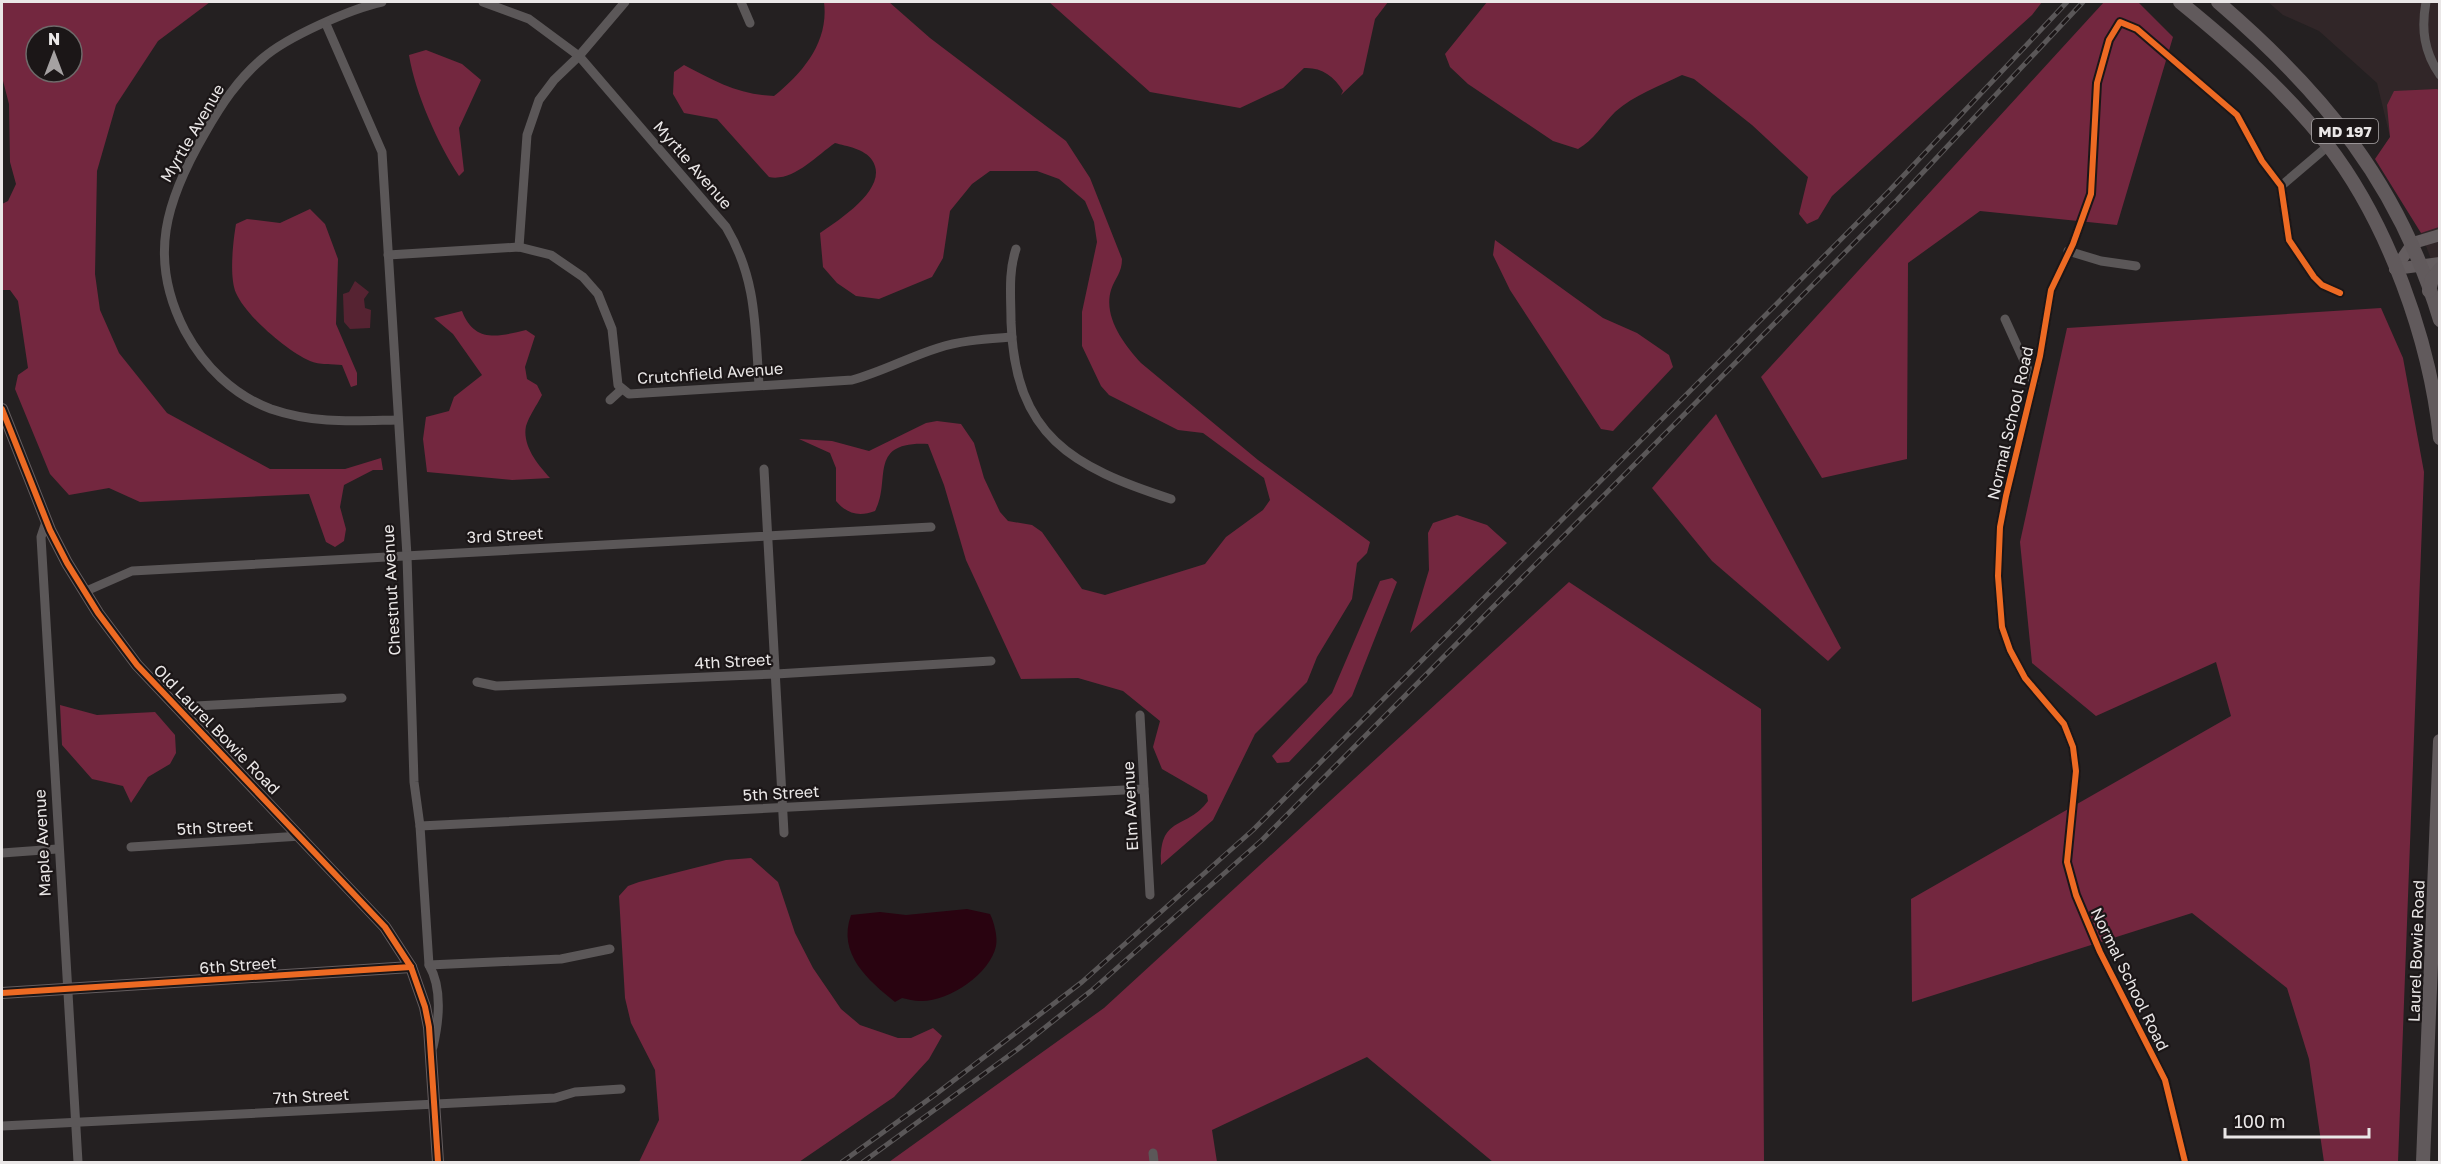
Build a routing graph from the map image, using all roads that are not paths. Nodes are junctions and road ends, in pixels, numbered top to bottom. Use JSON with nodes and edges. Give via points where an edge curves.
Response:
{"nodes":[{"id":1,"x":382,"y":2,"type":"edge"},
{"id":2,"x":483,"y":2,"type":"edge"},
{"id":3,"x":625,"y":2,"type":"edge"},
{"id":4,"x":741,"y":2,"type":"edge"},
{"id":5,"x":2180,"y":2,"type":"edge"},
{"id":6,"x":2218,"y":2,"type":"edge"},
{"id":7,"x":2426,"y":2,"type":"edge"},
{"id":8,"x":750,"y":23,"type":"dead end"},
{"id":9,"x":326,"y":24,"type":"junction"},
{"id":10,"x":579,"y":56,"type":"junction"},
{"id":11,"x":2439,"y":75,"type":"edge"},
{"id":12,"x":2328,"y":146,"type":"junction"},
{"id":13,"x":2281,"y":186,"type":"junction"},
{"id":14,"x":2439,"y":235,"type":"edge"},
{"id":15,"x":2413,"y":243,"type":"junction"},
{"id":16,"x":519,"y":247,"type":"junction"},
{"id":17,"x":1016,"y":249,"type":"dead end"},
{"id":18,"x":2068,"y":251,"type":"junction"},
{"id":19,"x":388,"y":255,"type":"junction"},
{"id":20,"x":2439,"y":263,"type":"edge"},
{"id":21,"x":2136,"y":266,"type":"dead end"},
{"id":22,"x":2420,"y":267,"type":"junction"},
{"id":23,"x":2395,"y":269,"type":"junction"},
{"id":24,"x":2439,"y":269,"type":"edge"},
{"id":25,"x":2429,"y":291,"type":"junction"},
{"id":26,"x":2340,"y":293,"type":"dead end"},
{"id":27,"x":2005,"y":319,"type":"dead end"},
{"id":28,"x":2439,"y":320,"type":"edge"},
{"id":29,"x":1012,"y":337,"type":"junction"},
{"id":30,"x":2034,"y":383,"type":"junction"},
{"id":31,"x":759,"y":385,"type":"junction"},
{"id":32,"x":621,"y":390,"type":"junction"},
{"id":33,"x":610,"y":400,"type":"dead end"},
{"id":34,"x":2,"y":409,"type":"edge"},
{"id":35,"x":397,"y":420,"type":"junction"},
{"id":36,"x":2439,"y":438,"type":"edge"},
{"id":37,"x":764,"y":469,"type":"dead end"},
{"id":38,"x":1171,"y":499,"type":"dead end"},
{"id":39,"x":46,"y":522,"type":"junction"},
{"id":40,"x":931,"y":527,"type":"dead end"},
{"id":41,"x":769,"y":534,"type":"junction"},
{"id":42,"x":407,"y":556,"type":"junction"},
{"id":43,"x":84,"y":592,"type":"junction"},
{"id":44,"x":991,"y":661,"type":"dead end"},
{"id":45,"x":776,"y":674,"type":"junction"},
{"id":46,"x":477,"y":682,"type":"dead end"},
{"id":47,"x":342,"y":698,"type":"dead end"},
{"id":48,"x":177,"y":707,"type":"junction"},
{"id":49,"x":1140,"y":715,"type":"dead end"},
{"id":50,"x":2439,"y":741,"type":"edge"},
{"id":51,"x":1144,"y":789,"type":"junction"},
{"id":52,"x":784,"y":808,"type":"junction"},
{"id":53,"x":420,"y":826,"type":"junction"},
{"id":54,"x":784,"y":833,"type":"dead end"},
{"id":55,"x":301,"y":836,"type":"junction"},
{"id":56,"x":131,"y":847,"type":"dead end"},
{"id":57,"x":57,"y":849,"type":"junction"},
{"id":58,"x":2,"y":853,"type":"edge"},
{"id":59,"x":1150,"y":895,"type":"dead end"},
{"id":60,"x":610,"y":950,"type":"dead end"},
{"id":61,"x":429,"y":965,"type":"junction"},
{"id":62,"x":411,"y":967,"type":"junction"},
{"id":63,"x":66,"y":990,"type":"junction"},
{"id":64,"x":2,"y":993,"type":"edge"},
{"id":65,"x":432,"y":1051,"type":"junction"},
{"id":66,"x":621,"y":1089,"type":"dead end"},
{"id":67,"x":435,"y":1105,"type":"junction"},
{"id":68,"x":75,"y":1122,"type":"junction"},
{"id":69,"x":2,"y":1126,"type":"edge"},
{"id":70,"x":78,"y":1162,"type":"edge"},
{"id":71,"x":438,"y":1162,"type":"edge"},
{"id":72,"x":2185,"y":1162,"type":"edge"},
{"id":73,"x":2423,"y":1162,"type":"edge"}],
"edges":[{"from":1,"to":9,"type":"street","name":"Myrtle Avenue"},
{"from":2,"to":10,"type":"street","name":"Myrtle Avenue","via":[[529,19]]},
{"from":3,"to":10,"type":"street"},
{"from":4,"to":8,"type":"street"},
{"from":5,"to":12,"type":"main road","number":"MD 197","via":[[2249,61]]},
{"from":6,"to":15,"type":"main road","number":"MD 197","via":[[2272,49],[2325,105],[2364,156]]},
{"from":7,"to":11,"type":"street","via":[[2425,40]]},
{"from":9,"to":19,"type":"street","name":"Chestnut Avenue","via":[[382,152]]},
{"from":9,"to":35,"type":"street","name":"Myrtle Avenue","via":[[264,56],[219,109],[171,202],[165,231],[170,290],[192,343],[224,382],[245,396],[269,408],[324,422]]},
{"from":10,"to":16,"type":"street","via":[[539,100],[531,121]]},
{"from":10,"to":31,"type":"street","name":"Myrtle Avenue","via":[[705,200],[740,250],[753,297]]},
{"from":12,"to":13,"type":"street"},
{"from":12,"to":23,"type":"main road","number":"MD 197","via":[[2369,212]]},
{"from":13,"to":18,"type":"street","name":"Normal School Road","via":[[2229,106],[2137,28],[2120,22],[2109,40],[2097,83],[2091,194]]},
{"from":13,"to":26,"type":"street","name":"Normal School Road","via":[[2289,240],[2314,277]]},
{"from":14,"to":15,"type":"street"},
{"from":15,"to":22,"type":"main road","number":"MD 197"},
{"from":15,"to":23,"type":"street"},
{"from":16,"to":19,"type":"street","name":"Crutchfield Avenue"},
{"from":16,"to":32,"type":"street","name":"Crutchfield Avenue","via":[[551,255],[568,265],[598,294],[612,328],[615,371]]},
{"from":17,"to":29,"type":"street","via":[[1010,267]]},
{"from":18,"to":21,"type":"street"},
{"from":18,"to":30,"type":"street","name":"Normal School Road","via":[[2051,290]]},
{"from":19,"to":35,"type":"street","name":"Chestnut Avenue"},
{"from":20,"to":22,"type":"street"},
{"from":22,"to":23,"type":"street"},
{"from":22,"to":25,"type":"main road","number":"MD 197"},
{"from":23,"to":36,"type":"main road","number":"MD 197","via":[[2431,381]]},
{"from":24,"to":25,"type":"main road"},
{"from":25,"to":28,"type":"main road","number":"MD 197"},
{"from":27,"to":30,"type":"street"},
{"from":29,"to":31,"type":"street","name":"Crutchfield Avenue","via":[[962,341],[852,380]]},
{"from":29,"to":38,"type":"street","via":[[1023,391],[1034,416],[1051,438],[1086,466]]},
{"from":30,"to":72,"type":"street","name":"Normal School Road","via":[[2000,527],[2002,627],[2025,678],[2064,724],[2073,747],[2076,771],[2067,862],[2100,952],[2165,1080]]},
{"from":31,"to":32,"type":"street","name":"Crutchfield Avenue","via":[[639,393]]},
{"from":32,"to":33,"type":"street"},
{"from":34,"to":39,"type":"street","name":"Old Laurel Bowie Road"},
{"from":35,"to":42,"type":"street","name":"Chestnut Avenue"},
{"from":37,"to":41,"type":"street"},
{"from":39,"to":43,"type":"street","name":"Old Laurel Bowie Road"},
{"from":39,"to":57,"type":"street","name":"Maple Avenue","via":[[41,537]]},
{"from":40,"to":41,"type":"street","name":"3rd Street"},
{"from":41,"to":42,"type":"street","name":"3rd Street"},
{"from":41,"to":45,"type":"street"},
{"from":42,"to":43,"type":"street","name":"3rd Street","via":[[132,571]]},
{"from":42,"to":53,"type":"street","name":"Chestnut Avenue","via":[[414,782]]},
{"from":43,"to":48,"type":"street","name":"Old Laurel Bowie Road","via":[[137,664]]},
{"from":44,"to":45,"type":"street","name":"4th Street"},
{"from":45,"to":46,"type":"street","name":"4th Street","via":[[496,686]]},
{"from":45,"to":52,"type":"street"},
{"from":47,"to":48,"type":"street"},
{"from":48,"to":55,"type":"street","name":"Old Laurel Bowie Road"},
{"from":49,"to":51,"type":"street","name":"Elm Avenue"},
{"from":50,"to":73,"type":"main road","name":"Laurel Bowie Road"},
{"from":51,"to":52,"type":"street","name":"5th Street"},
{"from":51,"to":59,"type":"street","name":"Elm Avenue"},
{"from":52,"to":53,"type":"street","name":"5th Street"},
{"from":52,"to":54,"type":"street"},
{"from":53,"to":61,"type":"street","name":"Chestnut Avenue"},
{"from":55,"to":56,"type":"street","name":"5th Street"},
{"from":55,"to":62,"type":"street","name":"Old Laurel Bowie Road","via":[[373,913]]},
{"from":57,"to":58,"type":"street"},
{"from":57,"to":63,"type":"street","name":"Maple Avenue"},
{"from":60,"to":61,"type":"street","via":[[561,959]]},
{"from":61,"to":65,"type":"street","name":"Chestnut Avenue","via":[[435,976],[439,1022]]},
{"from":62,"to":63,"type":"street","name":"6th Street"},
{"from":62,"to":65,"type":"street","name":"Old Laurel Bowie Road","via":[[425,1006]]},
{"from":63,"to":64,"type":"street","name":"6th Street"},
{"from":63,"to":68,"type":"street","name":"Maple Avenue"},
{"from":65,"to":67,"type":"street","name":"Chestnut Avenue"},
{"from":66,"to":67,"type":"street","name":"7th Street","via":[[575,1092],[555,1098]]},
{"from":67,"to":68,"type":"street","name":"7th Street"},
{"from":67,"to":71,"type":"street","name":"Chestnut Avenue"},
{"from":68,"to":69,"type":"street","name":"7th Street"},
{"from":68,"to":70,"type":"street","name":"Maple Avenue"}]}
